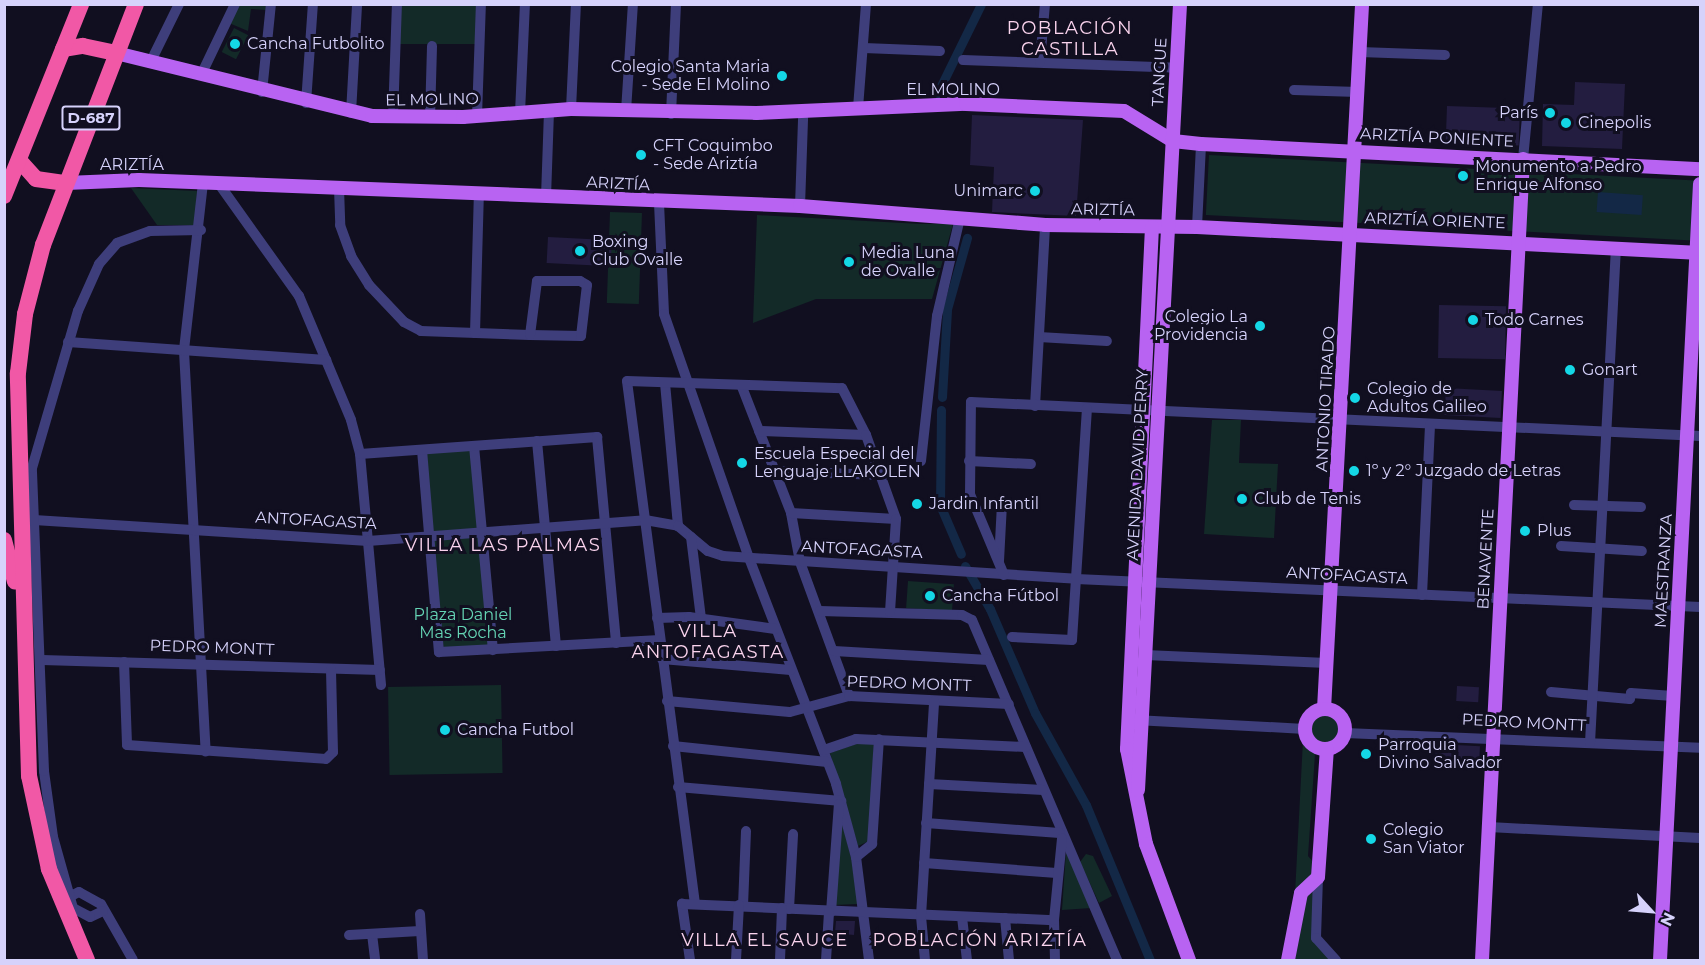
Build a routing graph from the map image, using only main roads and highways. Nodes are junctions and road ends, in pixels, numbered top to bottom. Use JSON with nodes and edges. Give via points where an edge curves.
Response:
{"nodes":[{"id":1,"x":81,"y":4,"type":"edge"},
{"id":2,"x":136,"y":4,"type":"edge"},
{"id":3,"x":1180,"y":4,"type":"edge"},
{"id":4,"x":1362,"y":4,"type":"edge"},
{"id":5,"x":63,"y":49,"type":"junction"},
{"id":6,"x":116,"y":53,"type":"junction"},
{"id":7,"x":756,"y":113,"type":"junction"},
{"id":8,"x":803,"y":118,"type":"road end"},
{"id":9,"x":1174,"y":121,"type":"junction"},
{"id":10,"x":1147,"y":123,"type":"junction"},
{"id":11,"x":1173,"y":141,"type":"junction"},
{"id":12,"x":1356,"y":150,"type":"junction"},
{"id":13,"x":1523,"y":159,"type":"junction"},
{"id":14,"x":19,"y":160,"type":"junction"},
{"id":15,"x":1701,"y":169,"type":"edge"},
{"id":16,"x":66,"y":183,"type":"junction"},
{"id":17,"x":1701,"y":184,"type":"edge"},
{"id":18,"x":4,"y":196,"type":"edge"},
{"id":19,"x":1168,"y":226,"type":"junction"},
{"id":20,"x":1152,"y":227,"type":"junction"},
{"id":21,"x":1352,"y":234,"type":"junction"},
{"id":22,"x":1519,"y":241,"type":"junction"},
{"id":23,"x":1699,"y":253,"type":"edge"},
{"id":24,"x":18,"y":373,"type":"junction"},
{"id":25,"x":4,"y":384,"type":"edge"},
{"id":26,"x":1149,"y":411,"type":"junction"},
{"id":27,"x":1694,"y":435,"type":"edge"},
{"id":28,"x":4,"y":540,"type":"edge"},
{"id":29,"x":24,"y":639,"type":"junction"},
{"id":30,"x":1324,"y":709,"type":"junction"},
{"id":31,"x":1327,"y":749,"type":"junction"},
{"id":32,"x":1138,"y":790,"type":"junction"},
{"id":33,"x":87,"y":960,"type":"edge"},
{"id":34,"x":1189,"y":960,"type":"edge"},
{"id":35,"x":1288,"y":960,"type":"edge"},
{"id":36,"x":1482,"y":960,"type":"edge"},
{"id":37,"x":1660,"y":960,"type":"edge"}],
"edges":[{"from":1,"to":5,"type":"highway","number":"D-687"},
{"from":2,"to":6,"type":"highway","number":"D-687"},
{"from":3,"to":9,"type":"main road","name":"TANGUE"},
{"from":4,"to":12,"type":"main road","name":"ANTONIO TIRADO"},
{"from":5,"to":6,"type":"highway","via":[[83,46]]},
{"from":5,"to":14,"type":"highway","number":"D-687"},
{"from":6,"to":7,"type":"main road","name":"EL MOLINO","via":[[202,73],[262,93],[351,113],[393,117],[572,110]]},
{"from":6,"to":16,"type":"highway","number":"D-687"},
{"from":7,"to":8,"type":"main road","name":"EL MOLINO"},
{"from":7,"to":10,"type":"main road","name":"EL MOLINO","via":[[966,104],[1124,111]]},
{"from":9,"to":10,"type":"main road","name":"EL MOLINO"},
{"from":9,"to":11,"type":"main road","name":"TANGUE"},
{"from":10,"to":11,"type":"main road","name":"EL MOLINO"},
{"from":11,"to":12,"type":"main road","name":"ARIZTÍA PONIENTE"},
{"from":11,"to":19,"type":"main road","name":"AVENIDA DAVID PERRY"},
{"from":12,"to":13,"type":"main road","name":"ARIZTÍA PONIENTE"},
{"from":12,"to":21,"type":"main road","name":"ANTONIO TIRADO"},
{"from":13,"to":15,"type":"main road","name":"ARIZTÍA PONIENTE"},
{"from":13,"to":22,"type":"main road","name":"BENAVENTE"},
{"from":14,"to":16,"type":"highway","via":[[36,179]]},
{"from":14,"to":18,"type":"highway","number":"D-687"},
{"from":16,"to":20,"type":"main road","name":"ARIZTÍA","via":[[203,183],[800,206],[1045,225]]},
{"from":16,"to":24,"type":"highway","number":"D-687","via":[[33,280]]},
{"from":17,"to":23,"type":"main road","name":"MAESTRANZA"},
{"from":19,"to":20,"type":"main road","name":"ARIZTÍA"},
{"from":19,"to":21,"type":"main road","name":"ARIZTÍA ORIENTE"},
{"from":19,"to":26,"type":"main road","name":"AVENIDA DAVID PERRY"},
{"from":20,"to":26,"type":"main road","name":"AVENIDA DAVID PERRY"},
{"from":21,"to":22,"type":"main road","name":"ARIZTÍA ORIENTE"},
{"from":21,"to":30,"type":"main road","name":"ANTONIO TIRADO"},
{"from":22,"to":23,"type":"main road","name":"ARIZTÍA ORIENTE"},
{"from":22,"to":36,"type":"main road","name":"BENAVENTE"},
{"from":23,"to":27,"type":"main road","name":"MAESTRANZA"},
{"from":24,"to":25,"type":"highway"},
{"from":24,"to":29,"type":"highway","number":"D-687"},
{"from":26,"to":32,"type":"main road","name":"AVENIDA DAVID PERRY","via":[[1146,655]]},
{"from":26,"to":32,"type":"main road","name":"AVENIDA DAVID PERRY","via":[[1133,580],[1128,720],[1129,771]]},
{"from":27,"to":37,"type":"main road","name":"MAESTRANZA","via":[[1678,606]]},
{"from":28,"to":29,"type":"highway","number":"D-687"},
{"from":29,"to":33,"type":"highway","number":"D-687","via":[[29,776],[62,906]]},
{"from":30,"to":31,"type":"main road","via":[[1340,716],[1345,733],[1339,744]]},
{"from":30,"to":31,"type":"main road","via":[[1311,716],[1305,729],[1314,746]]},
{"from":31,"to":35,"type":"main road","via":[[1318,877],[1301,893]]},
{"from":32,"to":34,"type":"main road","name":"AVENIDA DAVID PERRY","via":[[1146,844]]}]}
